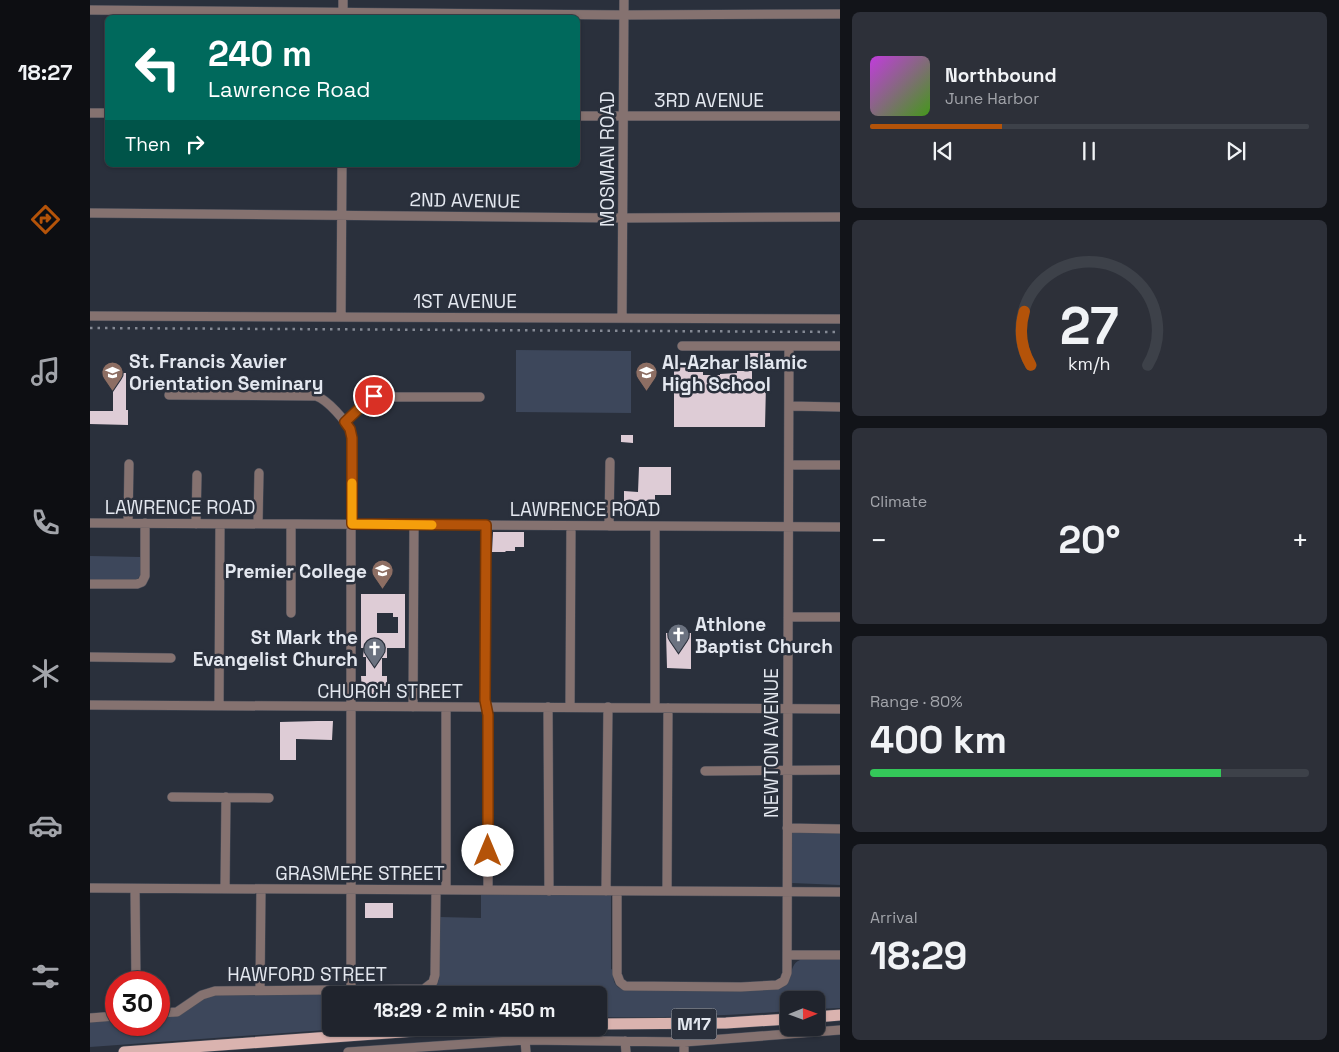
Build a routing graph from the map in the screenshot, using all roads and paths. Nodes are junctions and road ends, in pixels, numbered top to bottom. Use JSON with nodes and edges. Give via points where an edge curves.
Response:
{"nodes":[{"id":1,"x":343,"y":0,"type":"edge"},
{"id":2,"x":624,"y":0,"type":"edge"},
{"id":3,"x":90,"y":10,"type":"edge"},
{"id":4,"x":343,"y":14,"type":"edge"},
{"id":5,"x":840,"y":14,"type":"edge"},
{"id":6,"x":624,"y":15,"type":"junction"},
{"id":7,"x":90,"y":112,"type":"edge"},
{"id":8,"x":105,"y":113,"type":"edge"},
{"id":9,"x":580,"y":116,"type":"edge"},
{"id":10,"x":623,"y":116,"type":"junction"},
{"id":11,"x":840,"y":116,"type":"edge"},
{"id":12,"x":342,"y":167,"type":"edge"},
{"id":13,"x":90,"y":213,"type":"edge"},
{"id":14,"x":342,"y":214,"type":"junction"},
{"id":15,"x":840,"y":217,"type":"edge"},
{"id":16,"x":622,"y":218,"type":"junction"},
{"id":17,"x":90,"y":316,"type":"edge"},
{"id":18,"x":341,"y":316,"type":"junction"},
{"id":19,"x":622,"y":318,"type":"junction"},
{"id":20,"x":840,"y":319,"type":"edge"},
{"id":21,"x":682,"y":346,"type":"dead end"},
{"id":22,"x":789,"y":346,"type":"junction"},
{"id":23,"x":840,"y":346,"type":"edge"},
{"id":24,"x":169,"y":395,"type":"dead end"},
{"id":25,"x":480,"y":397,"type":"dead end"},
{"id":26,"x":789,"y":406,"type":"junction"},
{"id":27,"x":840,"y":407,"type":"edge"},
{"id":28,"x":345,"y":422,"type":"junction"},
{"id":29,"x":610,"y":462,"type":"dead end"},
{"id":30,"x":129,"y":464,"type":"dead end"},
{"id":31,"x":789,"y":465,"type":"junction"},
{"id":32,"x":840,"y":465,"type":"edge"},
{"id":33,"x":259,"y":473,"type":"dead end"},
{"id":34,"x":197,"y":475,"type":"dead end"},
{"id":35,"x":90,"y":523,"type":"edge"},
{"id":36,"x":128,"y":523,"type":"junction"},
{"id":37,"x":146,"y":523,"type":"junction"},
{"id":38,"x":196,"y":524,"type":"junction"},
{"id":39,"x":220,"y":524,"type":"junction"},
{"id":40,"x":258,"y":524,"type":"junction"},
{"id":41,"x":291,"y":524,"type":"junction"},
{"id":42,"x":352,"y":524,"type":"junction"},
{"id":43,"x":414,"y":525,"type":"junction"},
{"id":44,"x":486,"y":525,"type":"junction"},
{"id":45,"x":571,"y":526,"type":"junction"},
{"id":46,"x":609,"y":526,"type":"junction"},
{"id":47,"x":656,"y":526,"type":"junction"},
{"id":48,"x":788,"y":526,"type":"junction"},
{"id":49,"x":840,"y":527,"type":"edge"},
{"id":50,"x":90,"y":584,"type":"edge"},
{"id":51,"x":291,"y":613,"type":"dead end"},
{"id":52,"x":788,"y":617,"type":"junction"},
{"id":53,"x":840,"y":617,"type":"edge"},
{"id":54,"x":90,"y":657,"type":"edge"},
{"id":55,"x":171,"y":658,"type":"dead end"},
{"id":56,"x":90,"y":705,"type":"edge"},
{"id":57,"x":219,"y":706,"type":"junction"},
{"id":58,"x":352,"y":707,"type":"junction"},
{"id":59,"x":413,"y":707,"type":"junction"},
{"id":60,"x":446,"y":707,"type":"junction"},
{"id":61,"x":487,"y":707,"type":"junction"},
{"id":62,"x":548,"y":707,"type":"junction"},
{"id":63,"x":570,"y":707,"type":"junction"},
{"id":64,"x":608,"y":707,"type":"junction"},
{"id":65,"x":655,"y":708,"type":"junction"},
{"id":66,"x":668,"y":708,"type":"junction"},
{"id":67,"x":788,"y":709,"type":"junction"},
{"id":68,"x":840,"y":709,"type":"edge"},
{"id":69,"x":705,"y":770,"type":"dead end"},
{"id":70,"x":788,"y":770,"type":"junction"},
{"id":71,"x":840,"y":770,"type":"edge"},
{"id":72,"x":172,"y":797,"type":"dead end"},
{"id":73,"x":226,"y":797,"type":"junction"},
{"id":74,"x":269,"y":798,"type":"dead end"},
{"id":75,"x":787,"y":828,"type":"junction"},
{"id":76,"x":840,"y":829,"type":"edge"},
{"id":77,"x":90,"y":888,"type":"edge"},
{"id":78,"x":135,"y":889,"type":"junction"},
{"id":79,"x":225,"y":889,"type":"junction"},
{"id":80,"x":261,"y":889,"type":"junction"},
{"id":81,"x":351,"y":890,"type":"junction"},
{"id":82,"x":436,"y":890,"type":"junction"},
{"id":83,"x":446,"y":890,"type":"junction"},
{"id":84,"x":488,"y":890,"type":"junction"},
{"id":85,"x":549,"y":890,"type":"junction"},
{"id":86,"x":606,"y":891,"type":"junction"},
{"id":87,"x":617,"y":891,"type":"junction"},
{"id":88,"x":667,"y":891,"type":"junction"},
{"id":89,"x":787,"y":892,"type":"junction"},
{"id":90,"x":840,"y":892,"type":"edge"},
{"id":91,"x":787,"y":955,"type":"junction"},
{"id":92,"x":840,"y":955,"type":"edge"},
{"id":93,"x":136,"y":971,"type":"edge"},
{"id":94,"x":351,"y":986,"type":"edge"},
{"id":95,"x":428,"y":986,"type":"edge"},
{"id":96,"x":260,"y":990,"type":"junction"},
{"id":97,"x":322,"y":990,"type":"edge"},
{"id":98,"x":170,"y":1012,"type":"edge"},
{"id":99,"x":840,"y":1015,"type":"edge"},
{"id":100,"x":825,"y":1016,"type":"edge"},
{"id":101,"x":105,"y":1017,"type":"edge"},
{"id":102,"x":90,"y":1018,"type":"edge"},
{"id":103,"x":780,"y":1020,"type":"edge"},
{"id":104,"x":607,"y":1024,"type":"edge"},
{"id":105,"x":840,"y":1030,"type":"edge"},
{"id":106,"x":346,"y":1036,"type":"edge"},
{"id":107,"x":525,"y":1040,"type":"junction"},
{"id":108,"x":626,"y":1041,"type":"junction"},
{"id":109,"x":684,"y":1042,"type":"junction"},
{"id":110,"x":124,"y":1052,"type":"edge"},
{"id":111,"x":348,"y":1052,"type":"edge"},
{"id":112,"x":526,"y":1052,"type":"edge"},
{"id":113,"x":626,"y":1052,"type":"edge"},
{"id":114,"x":684,"y":1052,"type":"edge"}],
"edges":[{"from":1,"to":4,"type":"street"},
{"from":2,"to":6,"type":"street","name":"MOSMAN ROAD"},
{"from":3,"to":4,"type":"street"},
{"from":4,"to":6,"type":"street"},
{"from":5,"to":6,"type":"street"},
{"from":6,"to":10,"type":"street","name":"MOSMAN ROAD"},
{"from":7,"to":8,"type":"street"},
{"from":9,"to":10,"type":"street","name":"3RD AVENUE"},
{"from":10,"to":11,"type":"street","name":"3RD AVENUE"},
{"from":10,"to":16,"type":"street","name":"MOSMAN ROAD"},
{"from":12,"to":14,"type":"street"},
{"from":13,"to":14,"type":"street","name":"2ND AVENUE"},
{"from":14,"to":16,"type":"street","name":"2ND AVENUE"},
{"from":14,"to":18,"type":"street"},
{"from":15,"to":16,"type":"street","name":"2ND AVENUE"},
{"from":16,"to":19,"type":"street","name":"MOSMAN ROAD"},
{"from":17,"to":18,"type":"street","name":"1ST AVENUE"},
{"from":18,"to":19,"type":"street","name":"1ST AVENUE"},
{"from":19,"to":20,"type":"street","name":"1ST AVENUE"},
{"from":21,"to":22,"type":"street"},
{"from":22,"to":23,"type":"street"},
{"from":22,"to":26,"type":"street","name":"NEWTON AVENUE"},
{"from":24,"to":28,"type":"street","via":[[316,396]]},
{"from":25,"to":28,"type":"street","via":[[374,396]]},
{"from":26,"to":27,"type":"street"},
{"from":26,"to":31,"type":"street","name":"NEWTON AVENUE"},
{"from":28,"to":42,"type":"street","via":[[352,438]]},
{"from":29,"to":46,"type":"street"},
{"from":30,"to":36,"type":"street"},
{"from":31,"to":32,"type":"street"},
{"from":31,"to":48,"type":"street","name":"NEWTON AVENUE"},
{"from":33,"to":40,"type":"street"},
{"from":34,"to":38,"type":"street"},
{"from":35,"to":36,"type":"street","name":"LAWRENCE ROAD"},
{"from":36,"to":37,"type":"street","name":"LAWRENCE ROAD"},
{"from":37,"to":38,"type":"street","name":"LAWRENCE ROAD"},
{"from":37,"to":50,"type":"street","via":[[145,576],[142,582]]},
{"from":38,"to":39,"type":"street","name":"LAWRENCE ROAD"},
{"from":39,"to":40,"type":"street","name":"LAWRENCE ROAD"},
{"from":39,"to":57,"type":"street"},
{"from":40,"to":41,"type":"street","name":"LAWRENCE ROAD"},
{"from":41,"to":42,"type":"street","name":"LAWRENCE ROAD"},
{"from":41,"to":51,"type":"street"},
{"from":42,"to":43,"type":"street","name":"LAWRENCE ROAD"},
{"from":42,"to":58,"type":"street"},
{"from":43,"to":44,"type":"street","name":"LAWRENCE ROAD"},
{"from":43,"to":59,"type":"street"},
{"from":44,"to":45,"type":"street","name":"LAWRENCE ROAD"},
{"from":44,"to":61,"type":"street"},
{"from":45,"to":46,"type":"street","name":"LAWRENCE ROAD"},
{"from":45,"to":63,"type":"street"},
{"from":46,"to":47,"type":"street","name":"LAWRENCE ROAD"},
{"from":47,"to":48,"type":"street","name":"LAWRENCE ROAD"},
{"from":47,"to":65,"type":"street"},
{"from":48,"to":49,"type":"street","name":"LAWRENCE ROAD"},
{"from":48,"to":52,"type":"street","name":"NEWTON AVENUE"},
{"from":52,"to":53,"type":"street"},
{"from":52,"to":67,"type":"street","name":"NEWTON AVENUE"},
{"from":54,"to":55,"type":"street"},
{"from":56,"to":57,"type":"street","name":"CHURCH STREET"},
{"from":57,"to":58,"type":"street","name":"CHURCH STREET"},
{"from":58,"to":59,"type":"street","name":"CHURCH STREET"},
{"from":58,"to":81,"type":"street"},
{"from":59,"to":60,"type":"street","name":"CHURCH STREET"},
{"from":60,"to":61,"type":"street","name":"CHURCH STREET"},
{"from":60,"to":83,"type":"street"},
{"from":61,"to":62,"type":"street","name":"CHURCH STREET"},
{"from":61,"to":84,"type":"street"},
{"from":62,"to":63,"type":"street","name":"CHURCH STREET"},
{"from":62,"to":85,"type":"street"},
{"from":63,"to":64,"type":"street","name":"CHURCH STREET"},
{"from":64,"to":65,"type":"street","name":"CHURCH STREET"},
{"from":64,"to":86,"type":"street"},
{"from":65,"to":66,"type":"street","name":"CHURCH STREET"},
{"from":66,"to":67,"type":"street","name":"CHURCH STREET"},
{"from":66,"to":88,"type":"street"},
{"from":67,"to":68,"type":"street","name":"CHURCH STREET"},
{"from":67,"to":70,"type":"street","name":"NEWTON AVENUE"},
{"from":69,"to":70,"type":"street"},
{"from":70,"to":71,"type":"street"},
{"from":70,"to":75,"type":"street","name":"NEWTON AVENUE"},
{"from":72,"to":73,"type":"street"},
{"from":73,"to":74,"type":"street"},
{"from":73,"to":79,"type":"street"},
{"from":75,"to":76,"type":"street"},
{"from":75,"to":89,"type":"street","name":"NEWTON AVENUE"},
{"from":77,"to":78,"type":"street","name":"GRASMERE STREET"},
{"from":78,"to":79,"type":"street","name":"GRASMERE STREET"},
{"from":78,"to":93,"type":"street"},
{"from":79,"to":80,"type":"street","name":"GRASMERE STREET"},
{"from":80,"to":81,"type":"street","name":"GRASMERE STREET"},
{"from":80,"to":96,"type":"street"},
{"from":81,"to":82,"type":"street","name":"GRASMERE STREET"},
{"from":81,"to":94,"type":"street"},
{"from":82,"to":83,"type":"street","name":"GRASMERE STREET"},
{"from":82,"to":95,"type":"street","name":"HAWFORD STREET","via":[[435,975]]},
{"from":83,"to":84,"type":"street","name":"GRASMERE STREET"},
{"from":84,"to":85,"type":"street","name":"GRASMERE STREET"},
{"from":85,"to":86,"type":"street","name":"GRASMERE STREET"},
{"from":86,"to":87,"type":"street","name":"GRASMERE STREET"},
{"from":87,"to":88,"type":"street","name":"GRASMERE STREET"},
{"from":87,"to":91,"type":"street","name":"NEWTON AVENUE","via":[[617,974],[625,986],[777,985],[786,976]]},
{"from":88,"to":89,"type":"street","name":"GRASMERE STREET"},
{"from":89,"to":90,"type":"street","name":"GRASMERE STREET"},
{"from":89,"to":91,"type":"street","name":"NEWTON AVENUE"},
{"from":91,"to":92,"type":"street"},
{"from":96,"to":97,"type":"street","name":"HAWFORD STREET"},
{"from":96,"to":98,"type":"street","name":"HAWFORD STREET","via":[[210,992],[181,1010]]},
{"from":99,"to":100,"type":"main road"},
{"from":101,"to":102,"type":"street"},
{"from":103,"to":104,"type":"main road","number":"M17"},
{"from":105,"to":109,"type":"street"},
{"from":106,"to":110,"type":"main road"},
{"from":107,"to":108,"type":"street"},
{"from":107,"to":111,"type":"street"},
{"from":107,"to":112,"type":"street"},
{"from":108,"to":109,"type":"street"},
{"from":108,"to":113,"type":"street"},
{"from":109,"to":114,"type":"street"}]}
